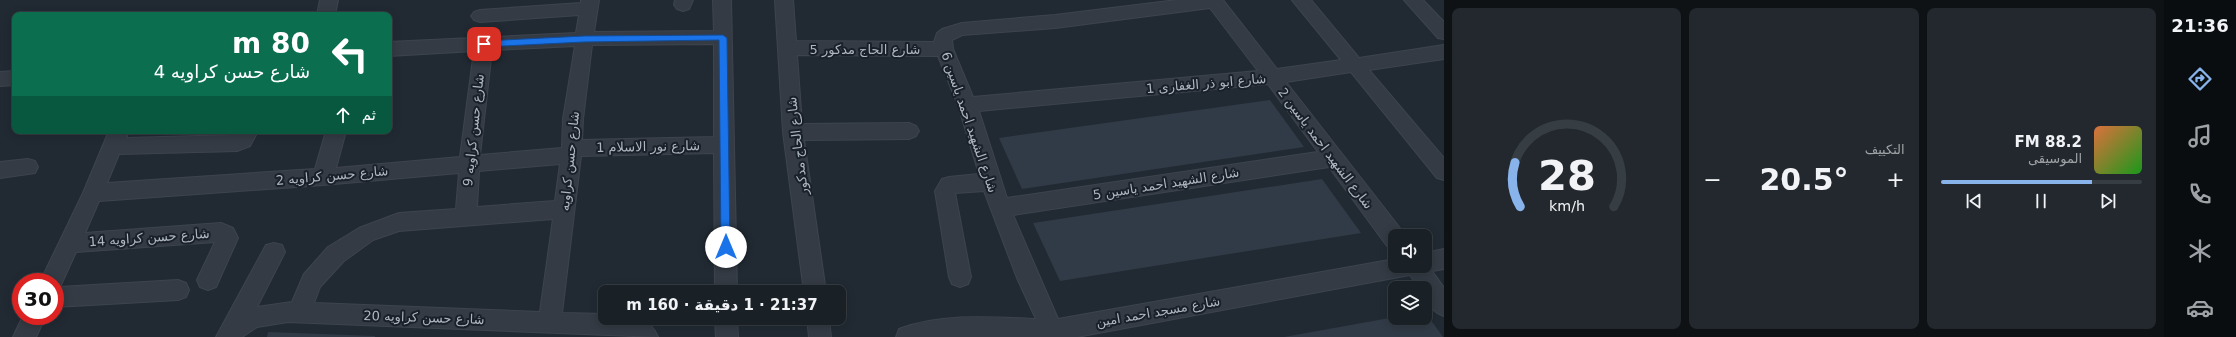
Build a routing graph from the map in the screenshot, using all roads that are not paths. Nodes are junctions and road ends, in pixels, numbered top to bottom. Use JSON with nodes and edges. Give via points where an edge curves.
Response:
{"nodes":[{"id":1,"x":329,"y":0,"type":"edge"},
{"id":2,"x":722,"y":0,"type":"edge"},
{"id":3,"x":784,"y":0,"type":"edge"},
{"id":4,"x":1301,"y":0,"type":"edge"},
{"id":5,"x":1413,"y":0,"type":"edge"},
{"id":6,"x":1215,"y":1,"type":"edge"},
{"id":7,"x":590,"y":4,"type":"edge"},
{"id":8,"x":1151,"y":4,"type":"edge"},
{"id":9,"x":327,"y":12,"type":"edge"},
{"id":10,"x":480,"y":16,"type":"dead end"},
{"id":11,"x":1444,"y":33,"type":"edge"},
{"id":12,"x":723,"y":38,"type":"junction"},
{"id":13,"x":584,"y":39,"type":"junction"},
{"id":14,"x":484,"y":44,"type":"junction"},
{"id":15,"x":787,"y":48,"type":"junction"},
{"id":16,"x":392,"y":49,"type":"edge"},
{"id":17,"x":944,"y":49,"type":"junction"},
{"id":18,"x":1444,"y":52,"type":"edge"},
{"id":19,"x":1355,"y":64,"type":"junction"},
{"id":20,"x":1272,"y":77,"type":"junction"},
{"id":21,"x":12,"y":78,"type":"edge"},
{"id":22,"x":0,"y":79,"type":"edge"},
{"id":23,"x":967,"y":105,"type":"junction"},
{"id":24,"x":909,"y":131,"type":"dead end"},
{"id":25,"x":793,"y":132,"type":"junction"},
{"id":26,"x":246,"y":134,"type":"edge"},
{"id":27,"x":335,"y":134,"type":"edge"},
{"id":28,"x":116,"y":138,"type":"edge"},
{"id":29,"x":725,"y":145,"type":"junction"},
{"id":30,"x":571,"y":151,"type":"junction"},
{"id":31,"x":1333,"y":158,"type":"junction"},
{"id":32,"x":468,"y":162,"type":"junction"},
{"id":33,"x":28,"y":167,"type":"dead end"},
{"id":34,"x":0,"y":170,"type":"edge"},
{"id":35,"x":1444,"y":172,"type":"edge"},
{"id":36,"x":323,"y":177,"type":"junction"},
{"id":37,"x":992,"y":182,"type":"junction"},
{"id":38,"x":93,"y":193,"type":"junction"},
{"id":39,"x":1000,"y":208,"type":"junction"},
{"id":40,"x":564,"y":209,"type":"junction"},
{"id":41,"x":466,"y":216,"type":"junction"},
{"id":42,"x":1388,"y":230,"type":"edge"},
{"id":43,"x":70,"y":243,"type":"junction"},
{"id":44,"x":274,"y":252,"type":"dead end"},
{"id":45,"x":1444,"y":259,"type":"edge"},
{"id":46,"x":1432,"y":262,"type":"edge"},
{"id":47,"x":1388,"y":270,"type":"edge"},
{"id":48,"x":55,"y":273,"type":"edge"},
{"id":49,"x":1421,"y":273,"type":"edge"},
{"id":50,"x":960,"y":277,"type":"dead end"},
{"id":51,"x":208,"y":280,"type":"dead end"},
{"id":52,"x":726,"y":285,"type":"edge"},
{"id":53,"x":814,"y":285,"type":"edge"},
{"id":54,"x":178,"y":290,"type":"dead end"},
{"id":55,"x":64,"y":296,"type":"edge"},
{"id":56,"x":1444,"y":306,"type":"edge"},
{"id":57,"x":298,"y":313,"type":"junction"},
{"id":58,"x":550,"y":322,"type":"junction"},
{"id":59,"x":30,"y":325,"type":"edge"},
{"id":60,"x":726,"y":325,"type":"edge"},
{"id":61,"x":819,"y":325,"type":"edge"},
{"id":62,"x":230,"y":334,"type":"edge"},
{"id":63,"x":1054,"y":334,"type":"edge"},
{"id":64,"x":24,"y":337,"type":"edge"},
{"id":65,"x":647,"y":337,"type":"edge"},
{"id":66,"x":726,"y":337,"type":"edge"},
{"id":67,"x":820,"y":337,"type":"edge"},
{"id":68,"x":907,"y":337,"type":"edge"}],
"edges":[{"from":1,"to":9,"type":"street"},
{"from":2,"to":12,"type":"street"},
{"from":3,"to":15,"type":"street","name":"شارع الحاج مدكور"},
{"from":4,"to":19,"type":"street"},
{"from":5,"to":11,"type":"street"},
{"from":6,"to":8,"type":"street","name":"شارع الشهيد احمد ياسين 6"},
{"from":6,"to":20,"type":"street","name":"شارع الشهيد احمد ياسين 2"},
{"from":7,"to":10,"type":"street"},
{"from":7,"to":13,"type":"street","name":"شارع حسن كراويه"},
{"from":8,"to":17,"type":"street","name":"شارع الشهيد احمد ياسين 6","via":[[957,31],[948,33],[943,38]]},
{"from":12,"to":13,"type":"street"},
{"from":12,"to":29,"type":"street"},
{"from":13,"to":14,"type":"street"},
{"from":13,"to":30,"type":"street","name":"شارع حسن كراويه"},
{"from":14,"to":16,"type":"street"},
{"from":14,"to":32,"type":"street","name":"شارع حسن كراويه 9","via":[[475,95]]},
{"from":15,"to":17,"type":"street","name":"شارع الحاج مدكور 5"},
{"from":15,"to":25,"type":"street","name":"شارع الحاج مدكور"},
{"from":17,"to":23,"type":"street","name":"شارع الشهيد احمد ياسين 6"},
{"from":18,"to":19,"type":"street","name":"شارع ابو ذر الغفارى 1"},
{"from":19,"to":20,"type":"street","name":"شارع ابو ذر الغفارى 1"},
{"from":19,"to":35,"type":"street"},
{"from":20,"to":23,"type":"street","name":"شارع ابو ذر الغفارى 1"},
{"from":20,"to":31,"type":"street","name":"شارع الشهيد احمد ياسين 2"},
{"from":21,"to":22,"type":"street"},
{"from":23,"to":37,"type":"street","name":"شارع الشهيد احمد ياسين 6"},
{"from":24,"to":25,"type":"street"},
{"from":25,"to":53,"type":"street","name":"شارع الحاج مدكور"},
{"from":26,"to":28,"type":"street","via":[[243,140],[237,143]]},
{"from":27,"to":36,"type":"street"},
{"from":28,"to":38,"type":"street"},
{"from":29,"to":30,"type":"street","name":"شارع نور الاسلام 1"},
{"from":29,"to":52,"type":"street"},
{"from":30,"to":32,"type":"street","name":"شارع حسن كراويه 2"},
{"from":30,"to":40,"type":"street","name":"شارع حسن كراويه"},
{"from":31,"to":39,"type":"street","name":"شارع الشهيد احمد ياسين 5"},
{"from":31,"to":42,"type":"street","name":"شارع الشهيد احمد ياسين 2"},
{"from":32,"to":36,"type":"street","name":"شارع حسن كراويه 2"},
{"from":32,"to":41,"type":"street","name":"شارع حسن كراويه 9"},
{"from":33,"to":34,"type":"street"},
{"from":36,"to":38,"type":"street","name":"شارع حسن كراويه 2"},
{"from":37,"to":39,"type":"street","name":"شارع الشهيد احمد ياسين 6"},
{"from":37,"to":50,"type":"street","via":[[949,185],[945,191]]},
{"from":38,"to":43,"type":"street"},
{"from":39,"to":63,"type":"street","name":"شارع الشهيد احمد ياسين 6"},
{"from":40,"to":41,"type":"street"},
{"from":40,"to":58,"type":"street","name":"شارع حسن كراويه"},
{"from":41,"to":57,"type":"street","via":[[399,222],[366,234],[336,254],[312,281]]},
{"from":43,"to":48,"type":"street"},
{"from":43,"to":51,"type":"street","name":"شارع حسن كراويه 14","via":[[221,232],[226,234],[227,238]]},
{"from":44,"to":62,"type":"street"},
{"from":45,"to":46,"type":"street"},
{"from":47,"to":63,"type":"street","name":"شارع مسجد احمد امين"},
{"from":49,"to":56,"type":"street"},
{"from":54,"to":55,"type":"street"},
{"from":57,"to":58,"type":"street","name":"شارع حسن كراويه 20"},
{"from":57,"to":62,"type":"street","name":"شارع حسن كراويه 20","via":[[269,313],[250,320]]},
{"from":58,"to":65,"type":"street","name":"شارع حسن كراويه 20","via":[[634,326]]},
{"from":59,"to":64,"type":"street"},
{"from":60,"to":66,"type":"street"},
{"from":61,"to":67,"type":"street"},
{"from":63,"to":68,"type":"street","name":"شارع مسجد احمد امين","via":[[1001,328],[948,329]]}]}
